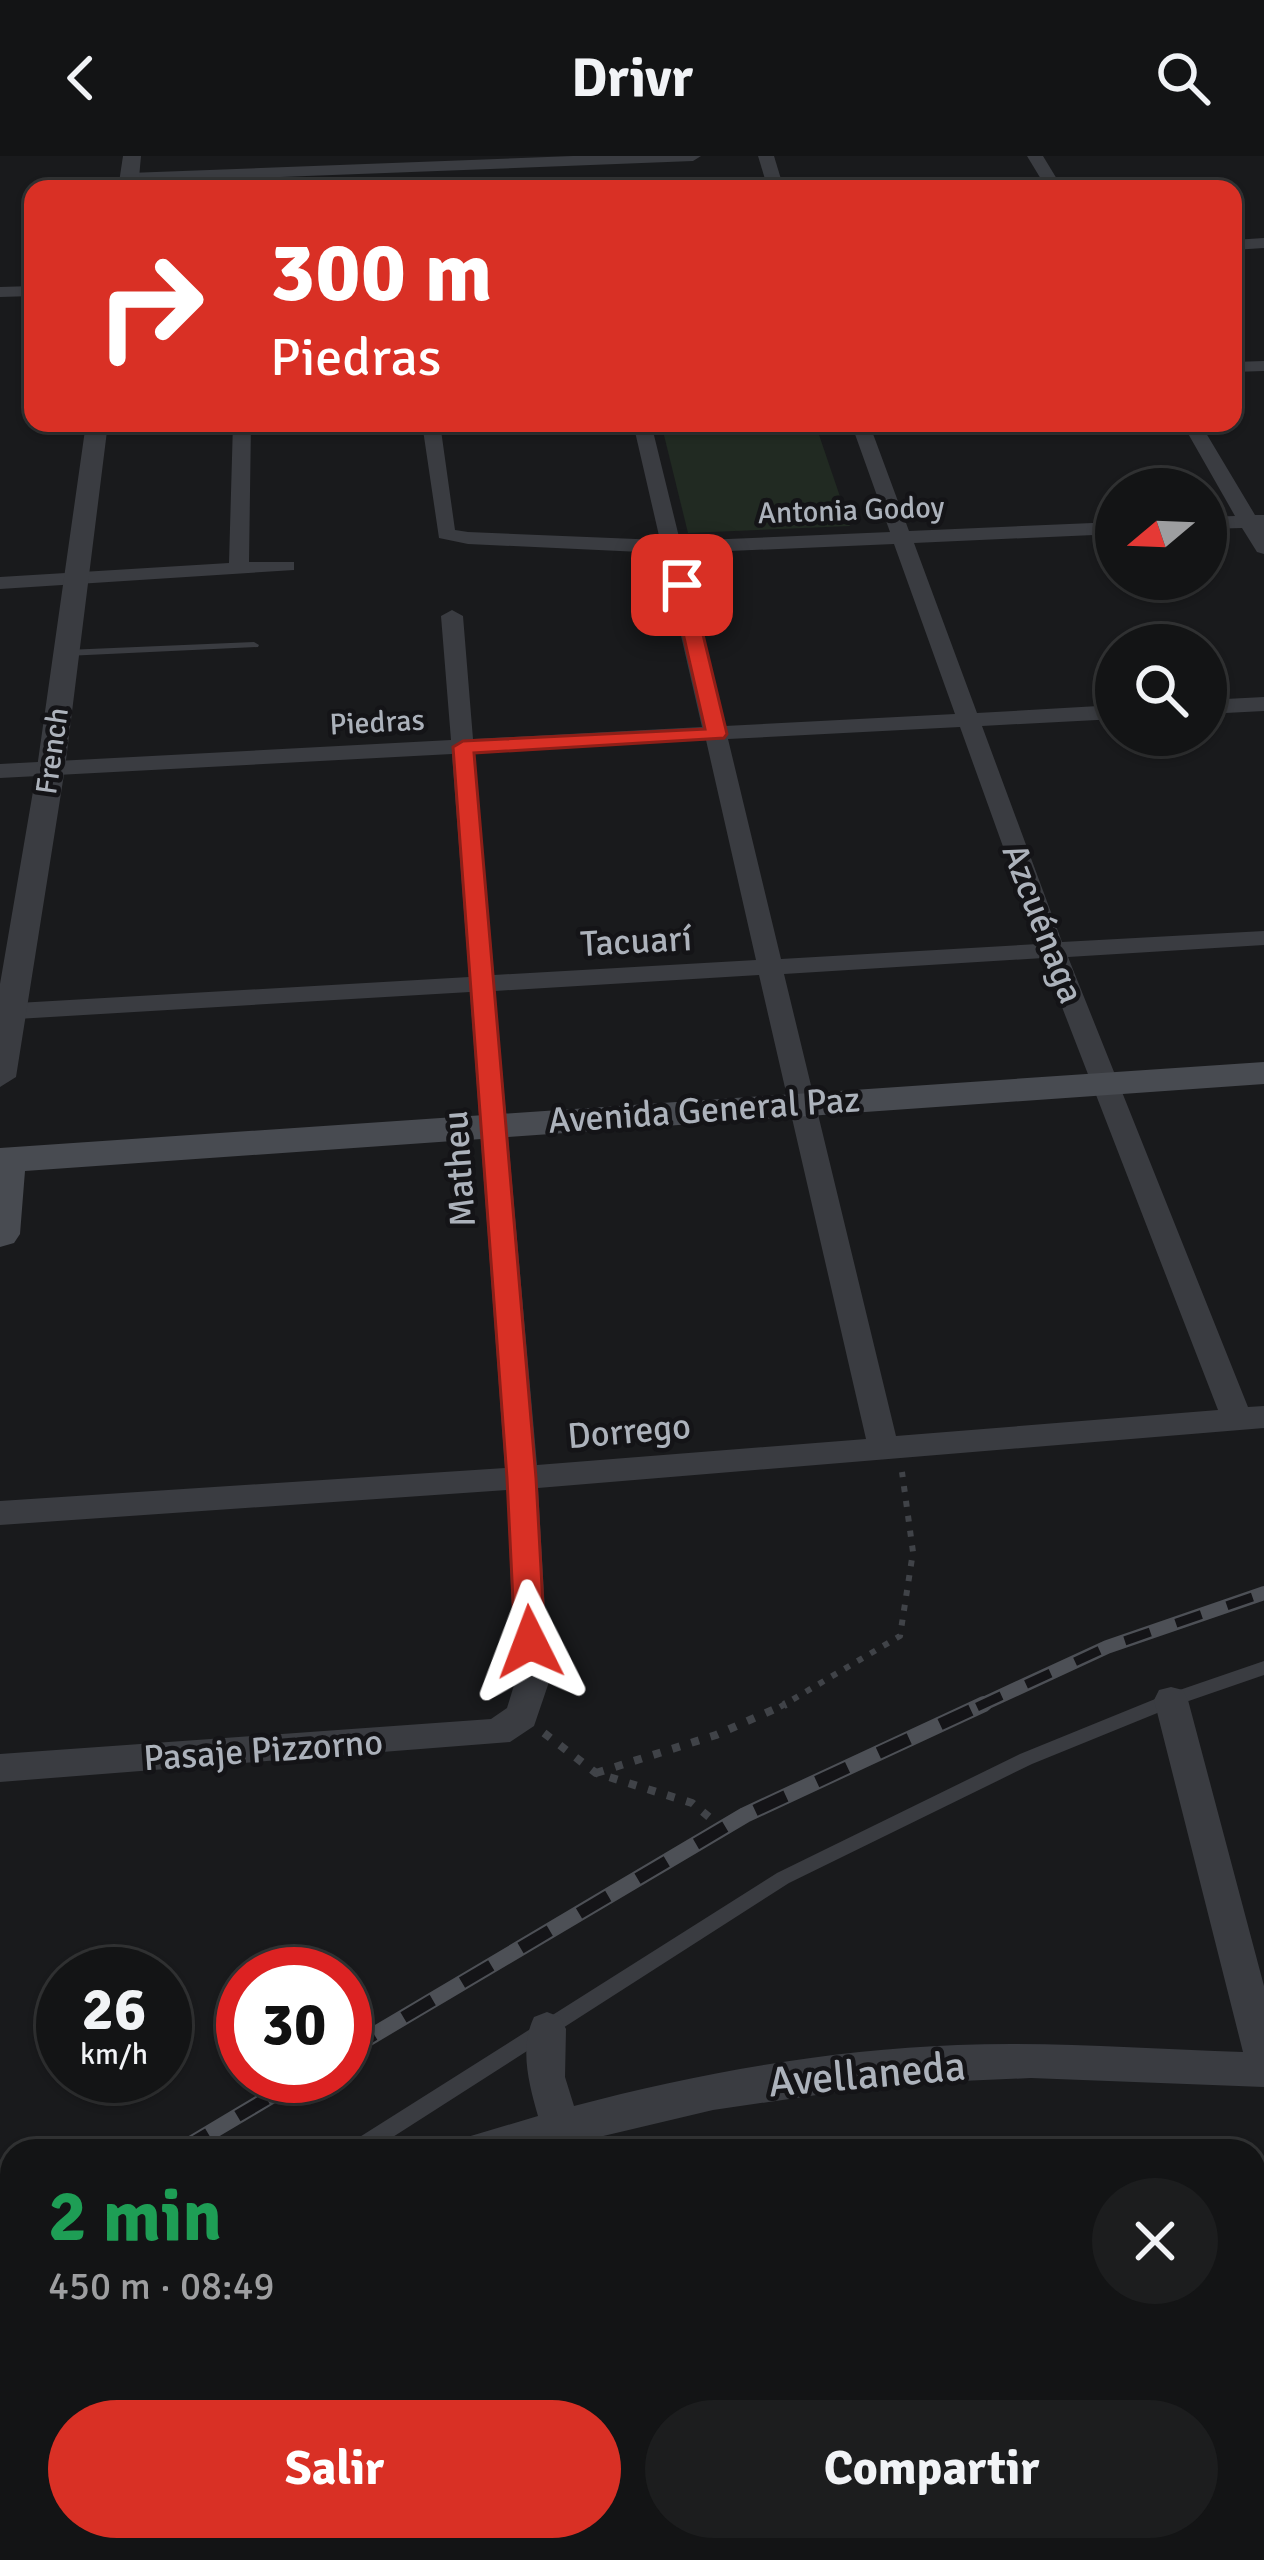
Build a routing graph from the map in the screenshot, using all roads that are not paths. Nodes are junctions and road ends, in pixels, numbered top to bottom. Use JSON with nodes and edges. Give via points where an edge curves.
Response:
{"nodes":[{"id":1,"x":693,"y":156,"type":"edge"},
{"id":2,"x":407,"y":162,"type":"edge"},
{"id":3,"x":581,"y":164,"type":"edge"},
{"id":4,"x":169,"y":180,"type":"edge"},
{"id":5,"x":96,"y":432,"type":"edge"},
{"id":6,"x":242,"y":432,"type":"edge"},
{"id":7,"x":432,"y":432,"type":"edge"},
{"id":8,"x":645,"y":432,"type":"edge"},
{"id":9,"x":863,"y":432,"type":"edge"},
{"id":10,"x":1197,"y":432,"type":"edge"},
{"id":11,"x":1256,"y":521,"type":"edge"},
{"id":12,"x":1095,"y":528,"type":"edge"},
{"id":13,"x":902,"y":538,"type":"junction"},
{"id":14,"x":673,"y":547,"type":"junction"},
{"id":15,"x":1264,"y":548,"type":"edge"},
{"id":16,"x":287,"y":566,"type":"dead end"},
{"id":17,"x":239,"y":570,"type":"junction"},
{"id":18,"x":76,"y":580,"type":"junction"},
{"id":19,"x":0,"y":583,"type":"edge"},
{"id":20,"x":452,"y":616,"type":"dead end"},
{"id":21,"x":254,"y":645,"type":"dead end"},
{"id":22,"x":66,"y":653,"type":"junction"},
{"id":23,"x":1264,"y":704,"type":"edge"},
{"id":24,"x":1227,"y":706,"type":"edge"},
{"id":25,"x":1095,"y":713,"type":"edge"},
{"id":26,"x":970,"y":721,"type":"junction"},
{"id":27,"x":717,"y":734,"type":"junction"},
{"id":28,"x":463,"y":747,"type":"junction"},
{"id":29,"x":51,"y":768,"type":"junction"},
{"id":30,"x":0,"y":771,"type":"edge"},
{"id":31,"x":1264,"y":938,"type":"edge"},
{"id":32,"x":1053,"y":952,"type":"junction"},
{"id":33,"x":771,"y":969,"type":"junction"},
{"id":34,"x":484,"y":984,"type":"junction"},
{"id":35,"x":5,"y":1012,"type":"edge"},
{"id":36,"x":1264,"y":1073,"type":"edge"},
{"id":37,"x":0,"y":1077,"type":"edge"},
{"id":38,"x":1108,"y":1084,"type":"junction"},
{"id":39,"x":799,"y":1103,"type":"junction"},
{"id":40,"x":493,"y":1123,"type":"junction"},
{"id":41,"x":2,"y":1155,"type":"edge"},
{"id":42,"x":0,"y":1234,"type":"edge"},
{"id":43,"x":1251,"y":1418,"type":"edge"},
{"id":44,"x":890,"y":1446,"type":"junction"},
{"id":45,"x":522,"y":1478,"type":"junction"},
{"id":46,"x":0,"y":1513,"type":"edge"},
{"id":47,"x":1264,"y":1668,"type":"edge"},
{"id":48,"x":1171,"y":1700,"type":"junction"},
{"id":49,"x":522,"y":1716,"type":"joint"},
{"id":50,"x":0,"y":1768,"type":"edge"},
{"id":51,"x":547,"y":2029,"type":"junction"},
{"id":52,"x":1264,"y":2058,"type":"edge"},
{"id":53,"x":1264,"y":2070,"type":"edge"},
{"id":54,"x":561,"y":2138,"type":"edge"},
{"id":55,"x":373,"y":2139,"type":"edge"}],
"edges":[{"from":1,"to":3,"type":"street"},
{"from":2,"to":3,"type":"street"},
{"from":2,"to":4,"type":"street"},
{"from":5,"to":18,"type":"street","name":"French"},
{"from":6,"to":17,"type":"street"},
{"from":7,"to":14,"type":"street","name":"Antonia Godoy","via":[[446,534]]},
{"from":8,"to":14,"type":"street"},
{"from":9,"to":13,"type":"street","name":"Azcuénaga"},
{"from":10,"to":11,"type":"street"},
{"from":11,"to":15,"type":"street"},
{"from":12,"to":13,"type":"street","name":"Antonia Godoy"},
{"from":13,"to":14,"type":"street","name":"Antonia Godoy"},
{"from":13,"to":26,"type":"street","name":"Azcuénaga"},
{"from":14,"to":27,"type":"street"},
{"from":16,"to":17,"type":"street"},
{"from":17,"to":18,"type":"street"},
{"from":18,"to":19,"type":"street"},
{"from":18,"to":22,"type":"street","name":"French"},
{"from":20,"to":28,"type":"street","name":"Matheu"},
{"from":21,"to":22,"type":"lane"},
{"from":22,"to":29,"type":"street","name":"French"},
{"from":23,"to":24,"type":"street"},
{"from":25,"to":26,"type":"street","name":"Piedras"},
{"from":26,"to":27,"type":"street","name":"Piedras"},
{"from":26,"to":32,"type":"street","name":"Azcuénaga"},
{"from":27,"to":28,"type":"street","name":"Piedras"},
{"from":27,"to":33,"type":"street"},
{"from":28,"to":29,"type":"street","name":"Piedras"},
{"from":28,"to":34,"type":"street","name":"Matheu"},
{"from":29,"to":30,"type":"street","name":"Piedras"},
{"from":29,"to":35,"type":"street","name":"French"},
{"from":31,"to":32,"type":"street","name":"Tacuarí"},
{"from":32,"to":33,"type":"street","name":"Tacuarí"},
{"from":32,"to":38,"type":"street","name":"Azcuénaga"},
{"from":33,"to":34,"type":"street","name":"Tacuarí"},
{"from":33,"to":39,"type":"street"},
{"from":34,"to":35,"type":"street","name":"Tacuarí"},
{"from":34,"to":40,"type":"street","name":"Matheu"},
{"from":35,"to":37,"type":"street","name":"French"},
{"from":36,"to":38,"type":"main road","name":"Avenida General Paz"},
{"from":38,"to":39,"type":"main road","name":"Avenida General Paz"},
{"from":38,"to":43,"type":"street","name":"Azcuénaga"},
{"from":39,"to":40,"type":"main road","name":"Avenida General Paz"},
{"from":39,"to":44,"type":"street"},
{"from":40,"to":41,"type":"main road","name":"Avenida General Paz"},
{"from":40,"to":45,"type":"street","name":"Matheu"},
{"from":41,"to":42,"type":"main road"},
{"from":43,"to":44,"type":"street","name":"Dorrego"},
{"from":44,"to":45,"type":"street","name":"Dorrego"},
{"from":45,"to":46,"type":"street","name":"Dorrego"},
{"from":45,"to":49,"type":"street","name":"Matheu","via":[[532,1682]]},
{"from":47,"to":48,"type":"lane"},
{"from":48,"to":51,"type":"lane","via":[[987,1777],[783,1878]]},
{"from":48,"to":52,"type":"street"},
{"from":49,"to":50,"type":"street","name":"Pasaje Pizzorno","via":[[498,1732]]},
{"from":51,"to":54,"type":"street","via":[[546,2077]]},
{"from":51,"to":55,"type":"lane"},
{"from":53,"to":54,"type":"street","name":"Avellaneda","via":[[956,2062],[752,2082]]}]}
